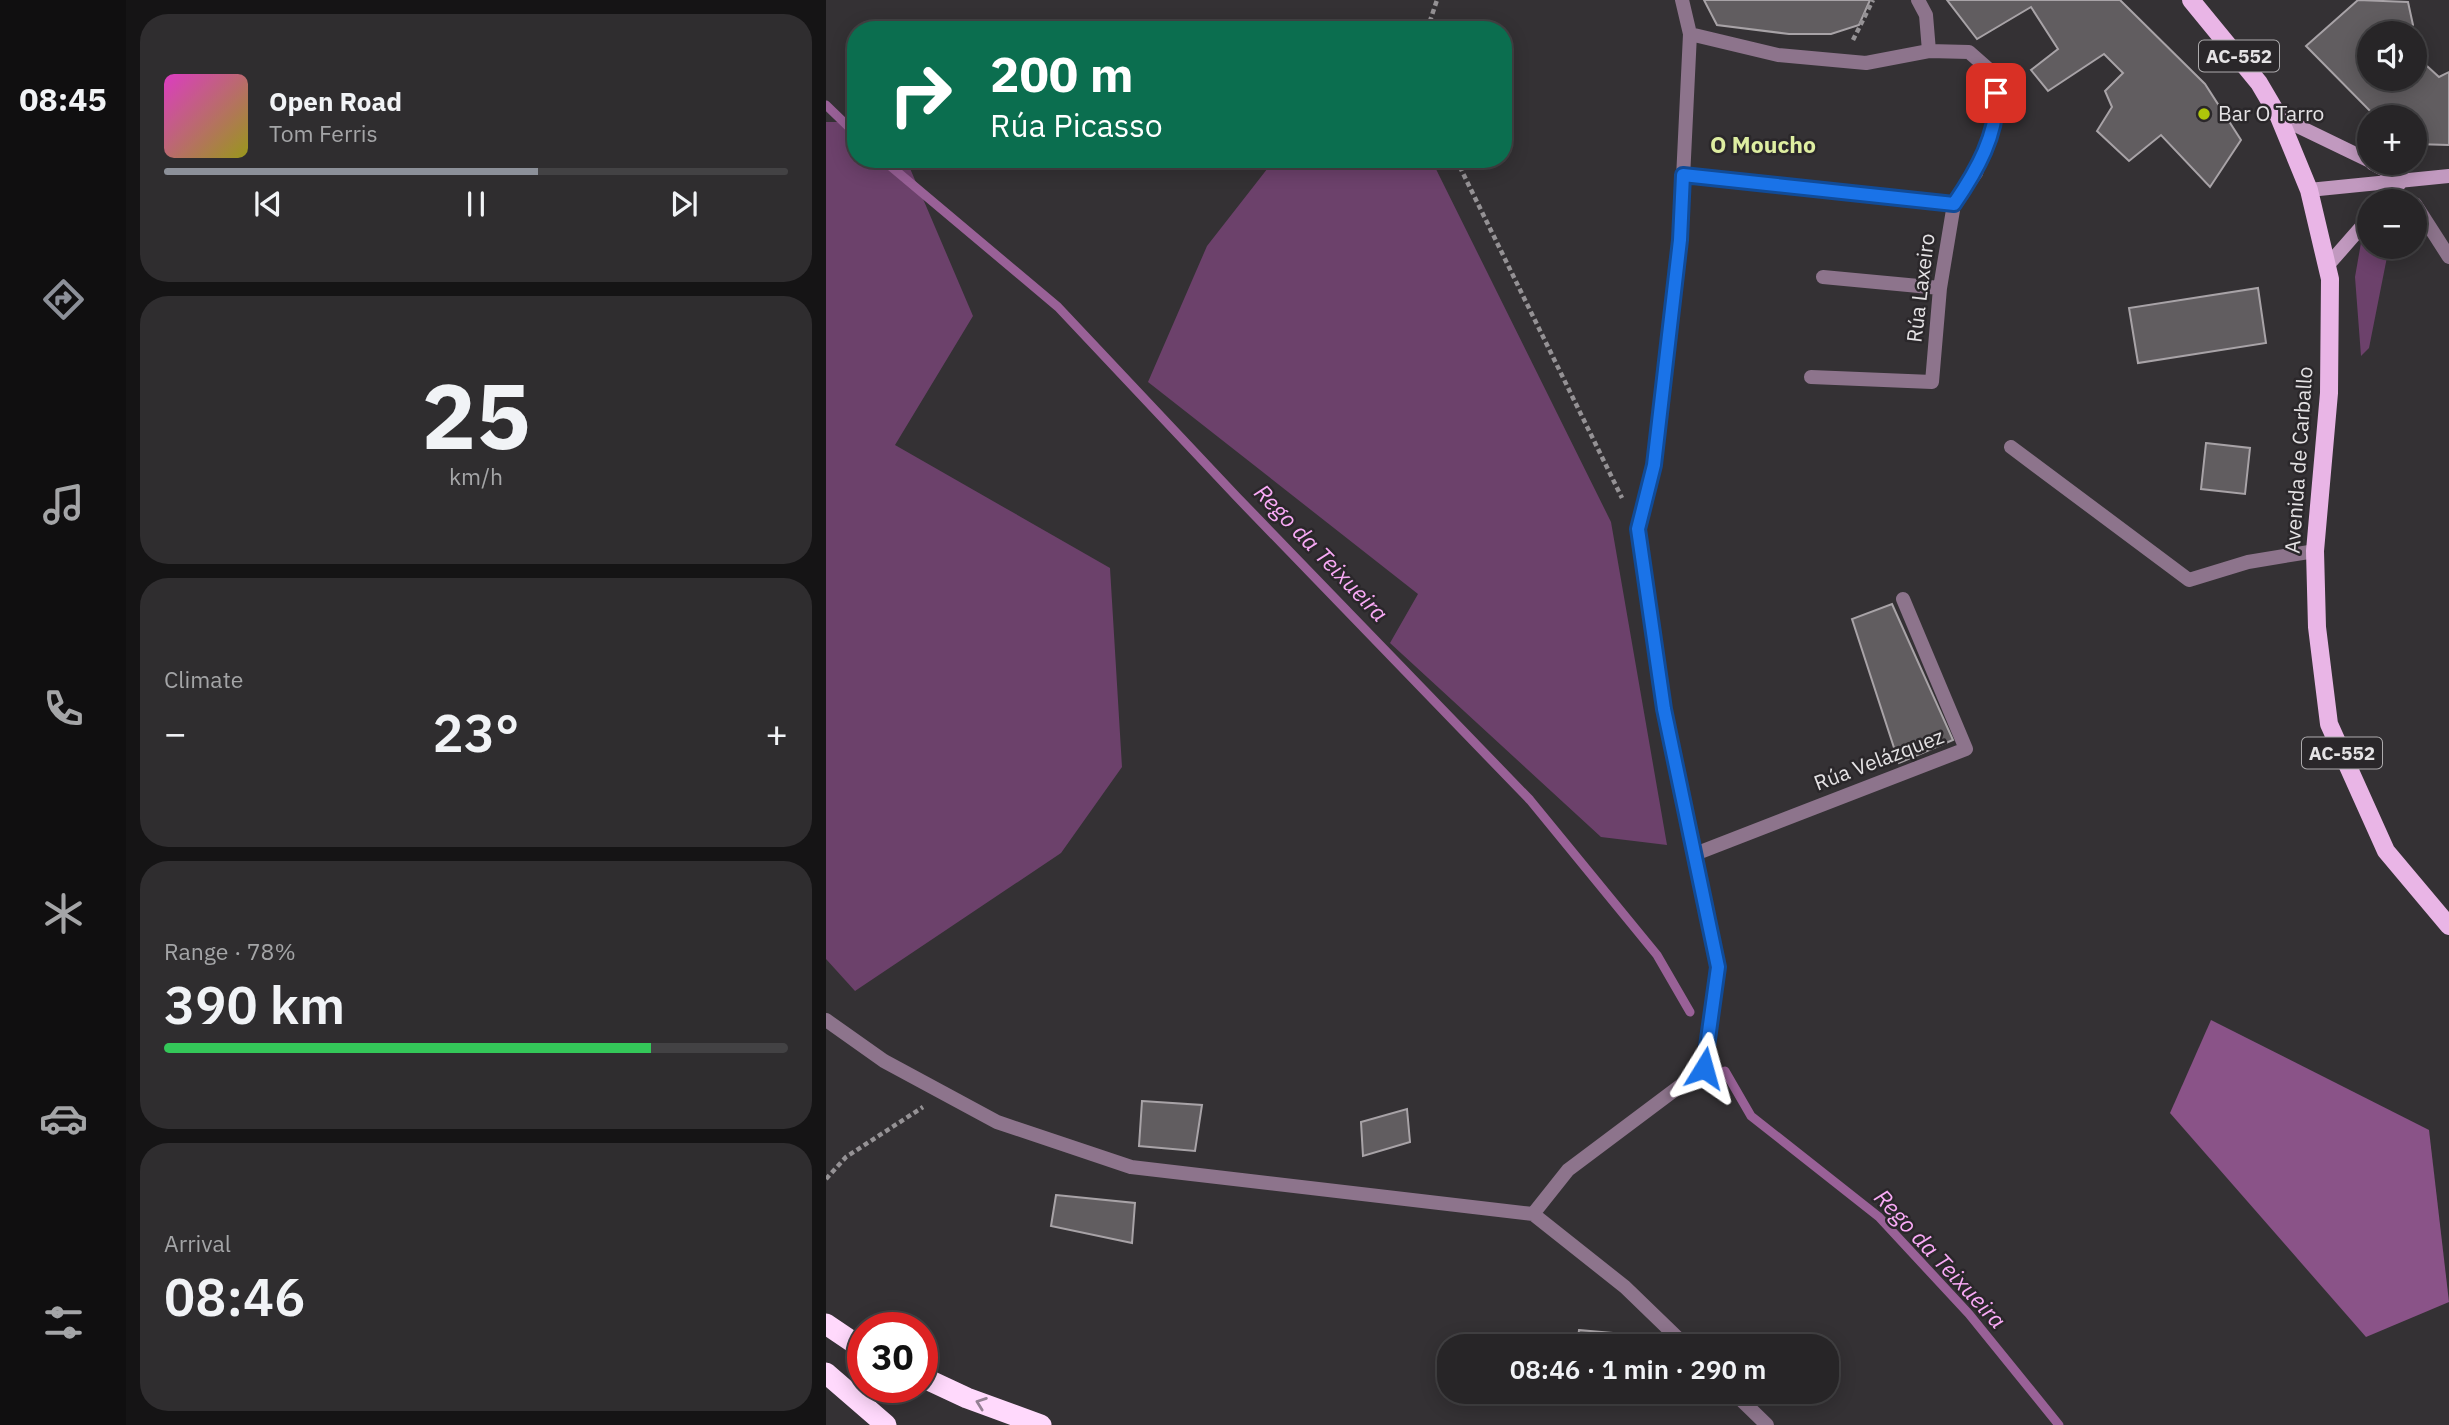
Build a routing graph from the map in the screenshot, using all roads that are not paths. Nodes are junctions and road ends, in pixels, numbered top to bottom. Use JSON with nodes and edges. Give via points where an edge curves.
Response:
{"nodes":[{"id":1,"x":1682,"y":0,"type":"edge"},
{"id":2,"x":1918,"y":0,"type":"edge"},
{"id":3,"x":2191,"y":0,"type":"edge"},
{"id":4,"x":1690,"y":34,"type":"junction"},
{"id":5,"x":1929,"y":51,"type":"junction"},
{"id":6,"x":2279,"y":117,"type":"junction"},
{"id":7,"x":2357,"y":155,"type":"edge"},
{"id":8,"x":1683,"y":175,"type":"junction"},
{"id":9,"x":2394,"y":175,"type":"edge"},
{"id":10,"x":2449,"y":176,"type":"edge"},
{"id":11,"x":2403,"y":180,"type":"junction"},
{"id":12,"x":2394,"y":189,"type":"edge"},
{"id":13,"x":2408,"y":189,"type":"edge"},
{"id":14,"x":2309,"y":190,"type":"junction"},
{"id":15,"x":1954,"y":204,"type":"junction"},
{"id":16,"x":2427,"y":222,"type":"edge"},
{"id":17,"x":2357,"y":232,"type":"edge"},
{"id":18,"x":2449,"y":257,"type":"edge"},
{"id":19,"x":2328,"y":265,"type":"junction"},
{"id":20,"x":1823,"y":277,"type":"dead end"},
{"id":21,"x":1940,"y":288,"type":"junction"},
{"id":22,"x":1811,"y":377,"type":"dead end"},
{"id":23,"x":2011,"y":447,"type":"dead end"},
{"id":24,"x":2315,"y":551,"type":"junction"},
{"id":25,"x":1903,"y":599,"type":"dead end"},
{"id":26,"x":1695,"y":854,"type":"junction"},
{"id":27,"x":2449,"y":926,"type":"edge"},
{"id":28,"x":826,"y":1020,"type":"edge"},
{"id":29,"x":1533,"y":1214,"type":"junction"},
{"id":30,"x":826,"y":1324,"type":"edge"},
{"id":31,"x":1674,"y":1334,"type":"edge"},
{"id":32,"x":847,"y":1338,"type":"edge"},
{"id":33,"x":826,"y":1373,"type":"edge"},
{"id":34,"x":938,"y":1384,"type":"edge"},
{"id":35,"x":1745,"y":1404,"type":"edge"},
{"id":36,"x":886,"y":1425,"type":"edge"},
{"id":37,"x":1041,"y":1425,"type":"edge"},
{"id":38,"x":1767,"y":1425,"type":"edge"}],
"edges":[{"from":1,"to":4,"type":"street"},
{"from":2,"to":5,"type":"street","via":[[1926,15]]},
{"from":3,"to":6,"type":"main road","name":"Avenida de Carballo","number":"AC-552","via":[[2243,61]]},
{"from":4,"to":5,"type":"street","name":"Rúa Laxeiro","via":[[1777,55],[1866,63]]},
{"from":4,"to":8,"type":"street"},
{"from":5,"to":15,"type":"street","name":"Rúa Laxeiro","via":[[1969,52],[1994,74],[1997,112],[1976,173]]},
{"from":6,"to":7,"type":"street"},
{"from":6,"to":14,"type":"main road","name":"Avenida de Carballo","number":"AC-552"},
{"from":8,"to":15,"type":"street"},
{"from":8,"to":26,"type":"street","via":[[1654,465],[1638,529],[1664,709]]},
{"from":9,"to":11,"type":"street"},
{"from":10,"to":11,"type":"street"},
{"from":11,"to":12,"type":"street"},
{"from":11,"to":13,"type":"street"},
{"from":11,"to":14,"type":"street"},
{"from":14,"to":19,"type":"main road","name":"Avenida de Carballo","number":"AC-552"},
{"from":15,"to":21,"type":"street","name":"Rúa Laxeiro"},
{"from":16,"to":18,"type":"street"},
{"from":17,"to":19,"type":"street"},
{"from":19,"to":24,"type":"main road","name":"Avenida de Carballo","number":"AC-552","via":[[2329,393]]},
{"from":20,"to":21,"type":"street"},
{"from":21,"to":22,"type":"street","name":"Rúa Laxeiro","via":[[1932,382]]},
{"from":23,"to":24,"type":"street","via":[[2189,580],[2248,562]]},
{"from":24,"to":27,"type":"main road","name":"Avenida de Carballo","number":"AC-552","via":[[2317,627],[2329,724],[2386,851]]},
{"from":25,"to":26,"type":"street","name":"Rúa Velázquez","via":[[1966,749]]},
{"from":26,"to":29,"type":"street","via":[[1718,967],[1704,1068],[1567,1170]]},
{"from":28,"to":29,"type":"street","via":[[884,1061],[997,1122],[1131,1167]]},
{"from":29,"to":31,"type":"street","via":[[1625,1287]]},
{"from":30,"to":32,"type":"highway"},
{"from":33,"to":36,"type":"highway"},
{"from":37,"to":34,"type":"highway","one_way":true},
{"from":35,"to":38,"type":"street"}]}
